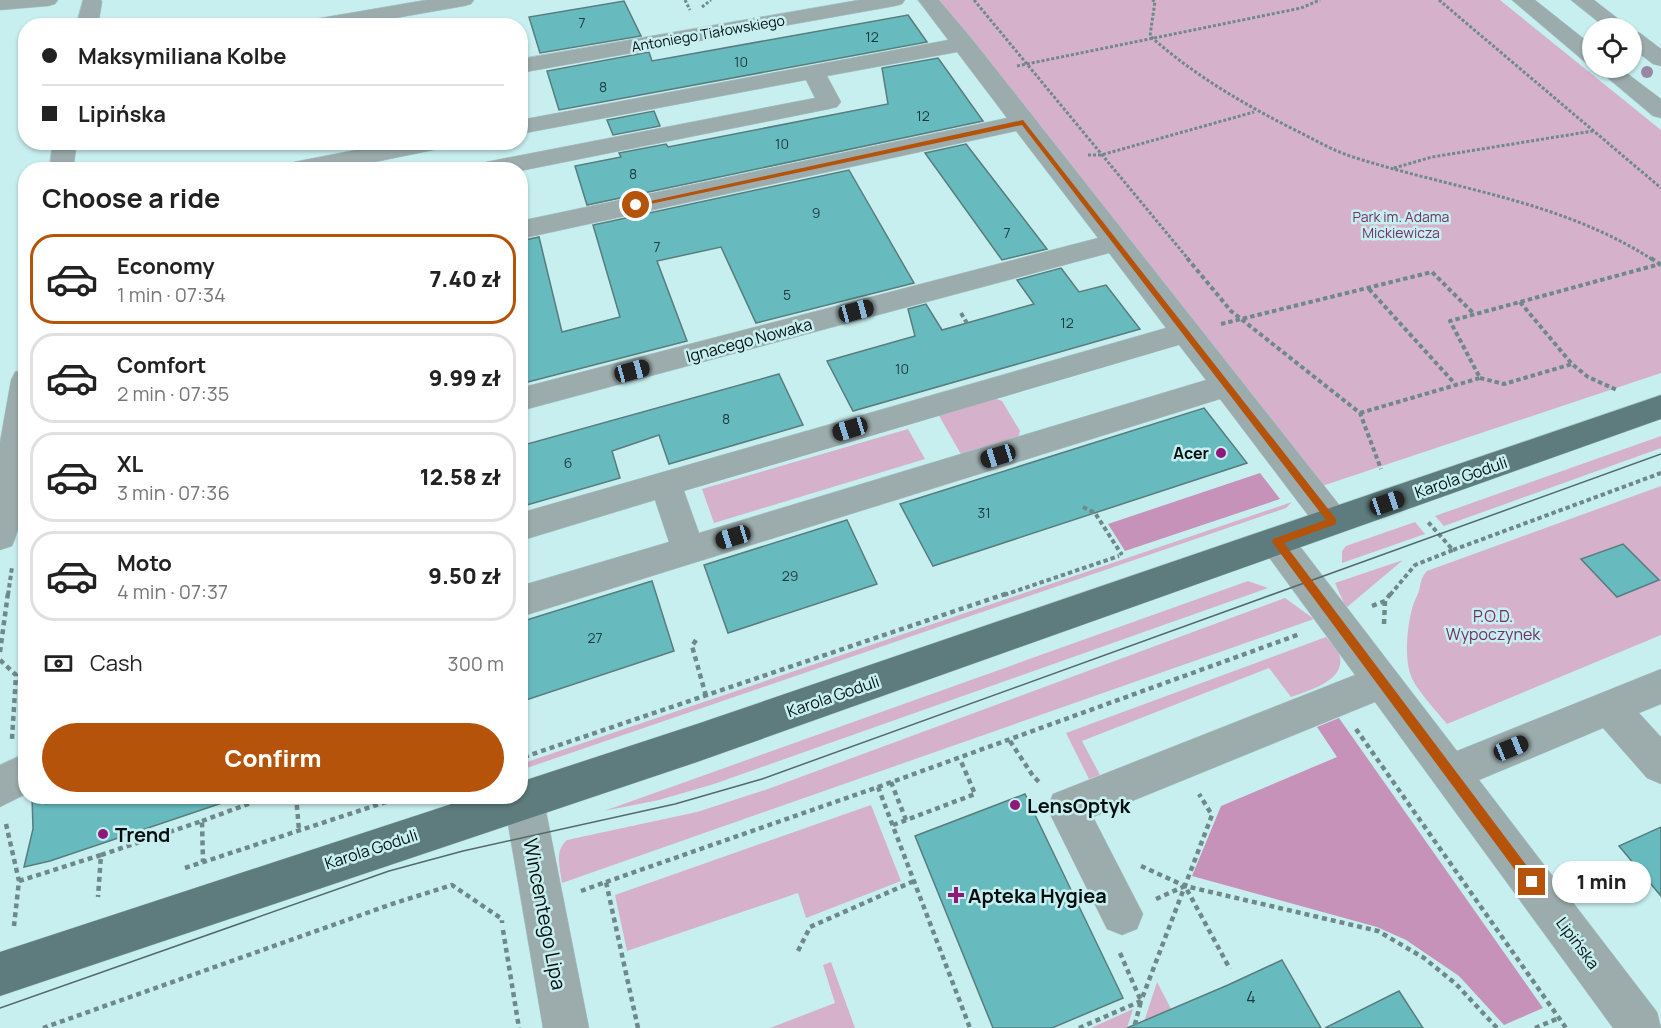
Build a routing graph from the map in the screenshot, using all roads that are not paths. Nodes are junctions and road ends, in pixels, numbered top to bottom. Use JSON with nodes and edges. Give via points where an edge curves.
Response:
{"nodes":[{"id":1,"x":48,"y":0,"type":"edge"},
{"id":2,"x":465,"y":0,"type":"edge"},
{"id":3,"x":895,"y":0,"type":"edge"},
{"id":4,"x":928,"y":0,"type":"edge"},
{"id":5,"x":1522,"y":0,"type":"edge"},
{"id":6,"x":1581,"y":0,"type":"edge"},
{"id":7,"x":94,"y":1,"type":"edge"},
{"id":8,"x":0,"y":4,"type":"edge"},
{"id":9,"x":89,"y":18,"type":"edge"},
{"id":10,"x":357,"y":18,"type":"edge"},
{"id":11,"x":1605,"y":18,"type":"edge"},
{"id":12,"x":964,"y":44,"type":"junction"},
{"id":13,"x":1642,"y":45,"type":"edge"},
{"id":14,"x":1582,"y":48,"type":"edge"},
{"id":15,"x":1661,"y":59,"type":"edge"},
{"id":16,"x":528,"y":65,"type":"edge"},
{"id":17,"x":813,"y":72,"type":"junction"},
{"id":18,"x":1620,"y":78,"type":"edge"},
{"id":19,"x":1658,"y":106,"type":"edge"},
{"id":20,"x":1023,"y":123,"type":"junction"},
{"id":21,"x":528,"y":125,"type":"edge"},
{"id":22,"x":397,"y":150,"type":"edge"},
{"id":23,"x":335,"y":162,"type":"edge"},
{"id":24,"x":526,"y":162,"type":"edge"},
{"id":25,"x":528,"y":228,"type":"edge"},
{"id":26,"x":1117,"y":242,"type":"junction"},
{"id":27,"x":1188,"y":332,"type":"junction"},
{"id":28,"x":1228,"y":385,"type":"junction"},
{"id":29,"x":528,"y":398,"type":"edge"},
{"id":30,"x":18,"y":400,"type":"edge"},
{"id":31,"x":1661,"y":407,"type":"edge"},
{"id":32,"x":9,"y":422,"type":"edge"},
{"id":33,"x":666,"y":484,"type":"junction"},
{"id":34,"x":1332,"y":521,"type":"junction"},
{"id":35,"x":528,"y":525,"type":"edge"},
{"id":36,"x":10,"y":542,"type":"edge"},
{"id":37,"x":1277,"y":542,"type":"junction"},
{"id":38,"x":689,"y":551,"type":"junction"},
{"id":39,"x":528,"y":600,"type":"edge"},
{"id":40,"x":1381,"y":682,"type":"junction"},
{"id":41,"x":1661,"y":686,"type":"edge"},
{"id":42,"x":1610,"y":708,"type":"junction"},
{"id":43,"x":1661,"y":765,"type":"edge"},
{"id":44,"x":1449,"y":772,"type":"junction"},
{"id":45,"x":18,"y":777,"type":"edge"},
{"id":46,"x":0,"y":787,"type":"edge"},
{"id":47,"x":528,"y":800,"type":"edge"},
{"id":48,"x":494,"y":804,"type":"edge"},
{"id":49,"x":525,"y":804,"type":"edge"},
{"id":50,"x":474,"y":806,"type":"edge"},
{"id":51,"x":1122,"y":914,"type":"road end"},
{"id":52,"x":0,"y":974,"type":"edge"},
{"id":53,"x":566,"y":1028,"type":"edge"},
{"id":54,"x":1641,"y":1028,"type":"edge"}],
"edges":[{"from":1,"to":8,"type":"street"},
{"from":2,"to":10,"type":"street"},
{"from":3,"to":16,"type":"street","name":"Antoniego Tiałowskiego"},
{"from":4,"to":12,"type":"street"},
{"from":5,"to":14,"type":"street"},
{"from":6,"to":11,"type":"street"},
{"from":7,"to":9,"type":"street"},
{"from":12,"to":17,"type":"street"},
{"from":12,"to":20,"type":"street"},
{"from":13,"to":15,"type":"street"},
{"from":17,"to":21,"type":"street"},
{"from":17,"to":24,"type":"street","via":[[829,102]]},
{"from":18,"to":19,"type":"street"},
{"from":20,"to":25,"type":"street"},
{"from":20,"to":26,"type":"street"},
{"from":22,"to":23,"type":"street"},
{"from":26,"to":27,"type":"street"},
{"from":26,"to":29,"type":"street","name":"Ignacego Nowaka"},
{"from":27,"to":28,"type":"street"},
{"from":27,"to":33,"type":"street"},
{"from":28,"to":34,"type":"street"},
{"from":28,"to":38,"type":"street"},
{"from":30,"to":32,"type":"street"},
{"from":31,"to":34,"type":"main road","name":"Karola Goduli"},
{"from":32,"to":36,"type":"street"},
{"from":33,"to":35,"type":"street"},
{"from":33,"to":38,"type":"street"},
{"from":34,"to":37,"type":"main road","name":"Karola Goduli"},
{"from":37,"to":40,"type":"street","name":"Lipińska"},
{"from":37,"to":47,"type":"main road","name":"Karola Goduli"},
{"from":38,"to":39,"type":"street"},
{"from":40,"to":44,"type":"street","name":"Lipińska"},
{"from":40,"to":51,"type":"street","via":[[1180,763],[1075,825]]},
{"from":41,"to":42,"type":"street"},
{"from":42,"to":43,"type":"street"},
{"from":42,"to":44,"type":"street"},
{"from":44,"to":54,"type":"street","name":"Lipińska"},
{"from":45,"to":46,"type":"street"},
{"from":48,"to":50,"type":"main road","name":"Karola Goduli"},
{"from":49,"to":53,"type":"street","name":"Wincentego Lipa"},
{"from":50,"to":52,"type":"main road","name":"Karola Goduli"}]}
